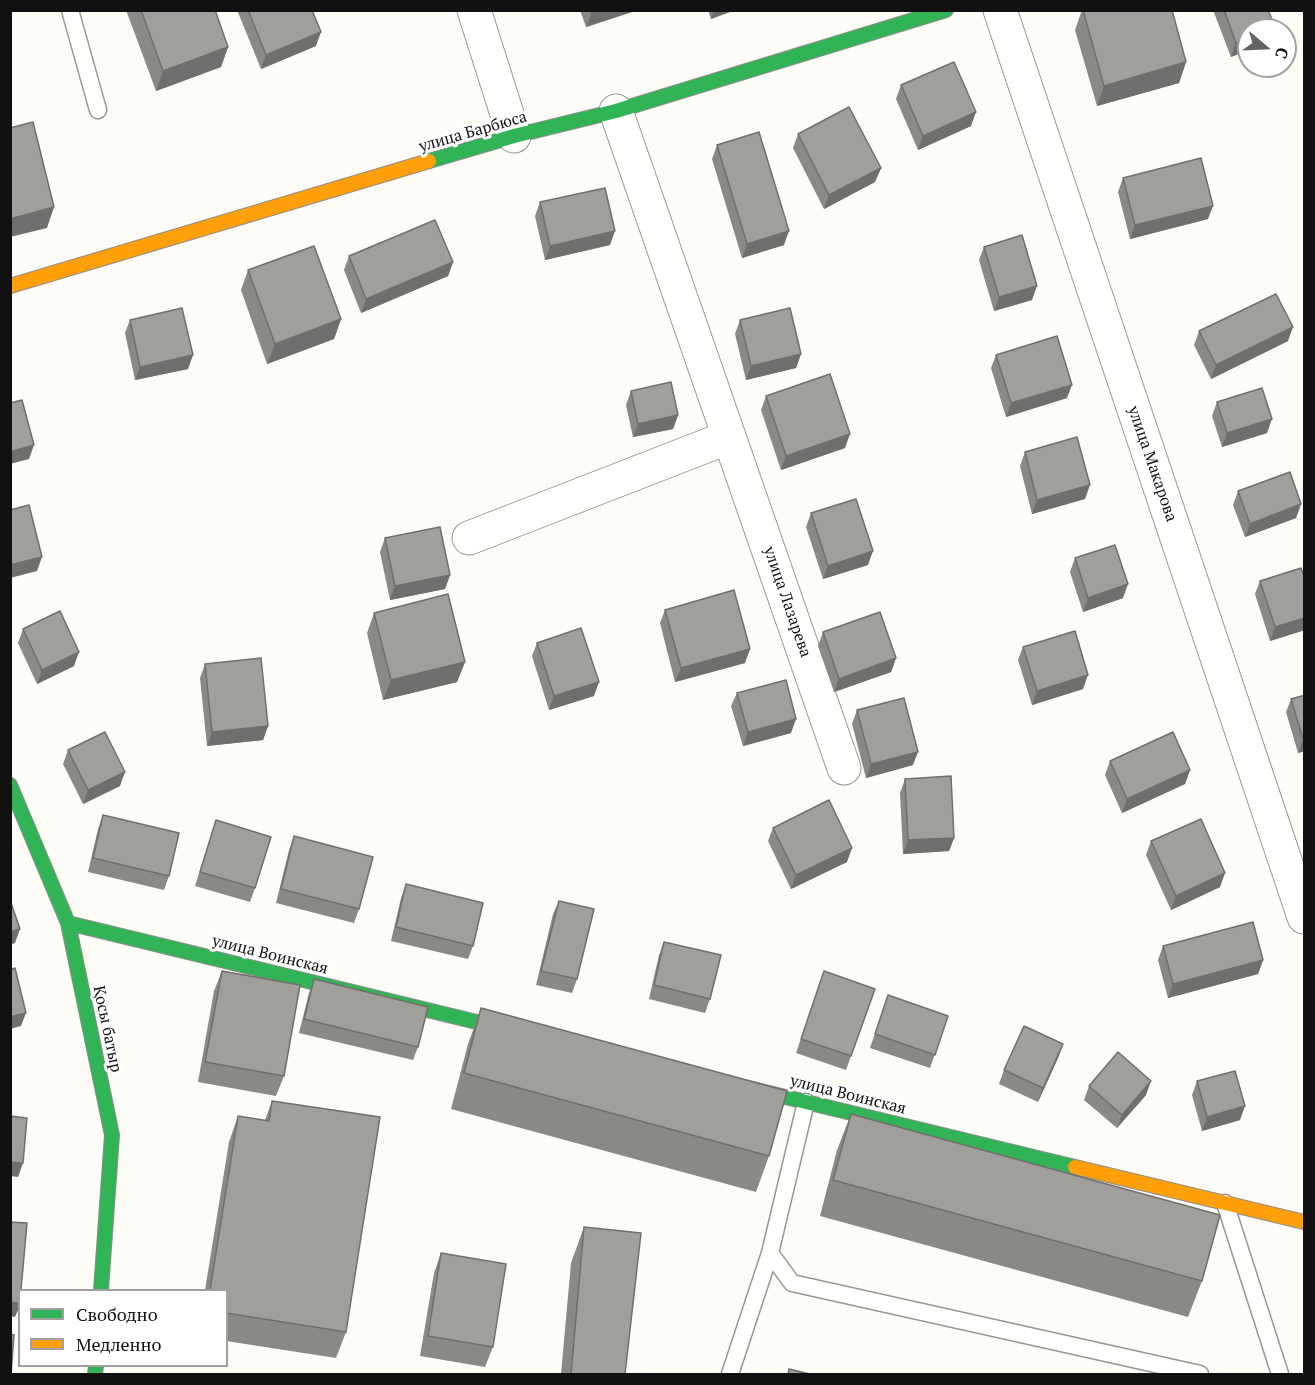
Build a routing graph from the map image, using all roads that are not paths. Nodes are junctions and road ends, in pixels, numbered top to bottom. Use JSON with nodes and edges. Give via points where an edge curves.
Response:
{"nodes":[{"id":1,"x":70,"y":10,"type":"edge"},
{"id":2,"x":474,"y":10,"type":"edge"},
{"id":3,"x":946,"y":10,"type":"edge"},
{"id":4,"x":1000,"y":10,"type":"edge"},
{"id":5,"x":98,"y":110,"type":"dead end"},
{"id":6,"x":616,"y":111,"type":"junction"},
{"id":7,"x":514,"y":136,"type":"junction"},
{"id":8,"x":10,"y":286,"type":"edge"},
{"id":9,"x":729,"y":437,"type":"junction"},
{"id":10,"x":468,"y":538,"type":"dead end"},
{"id":11,"x":844,"y":768,"type":"dead end"},
{"id":12,"x":10,"y":785,"type":"edge"},
{"id":13,"x":1305,"y":918,"type":"edge"},
{"id":14,"x":68,"y":923,"type":"junction"},
{"id":15,"x":530,"y":1035,"type":"edge"},
{"id":16,"x":726,"y":1082,"type":"edge"},
{"id":17,"x":806,"y":1102,"type":"junction"},
{"id":18,"x":1225,"y":1203,"type":"junction"},
{"id":19,"x":1305,"y":1222,"type":"edge"},
{"id":20,"x":770,"y":1253,"type":"junction"},
{"id":21,"x":101,"y":1289,"type":"edge"},
{"id":22,"x":730,"y":1374,"type":"edge"},
{"id":23,"x":1200,"y":1374,"type":"edge"},
{"id":24,"x":1280,"y":1374,"type":"edge"}],
"edges":[{"from":1,"to":5,"type":"lane"},
{"from":2,"to":7,"type":"street"},
{"from":3,"to":6,"type":"street","name":"улица Барбюса"},
{"from":4,"to":13,"type":"street","name":"улица Макарова"},
{"from":6,"to":7,"type":"street","name":"улица Барбюса"},
{"from":6,"to":9,"type":"street","name":"улица Лазарева"},
{"from":7,"to":8,"type":"street","name":"улица Барбюса"},
{"from":9,"to":10,"type":"street"},
{"from":9,"to":11,"type":"street","name":"улица Лазарева"},
{"from":12,"to":14,"type":"street","name":"Қосы батыр"},
{"from":14,"to":15,"type":"street","name":"улица Воинская"},
{"from":14,"to":21,"type":"street","name":"Қосы батыр","via":[[112,1135]]},
{"from":16,"to":17,"type":"street","name":"улица Воинская"},
{"from":17,"to":18,"type":"street","name":"улица Воинская"},
{"from":17,"to":20,"type":"lane"},
{"from":18,"to":19,"type":"street","name":"улица Воинская"},
{"from":18,"to":24,"type":"lane"},
{"from":20,"to":22,"type":"lane"},
{"from":20,"to":23,"type":"lane","via":[[792,1283]]}]}
